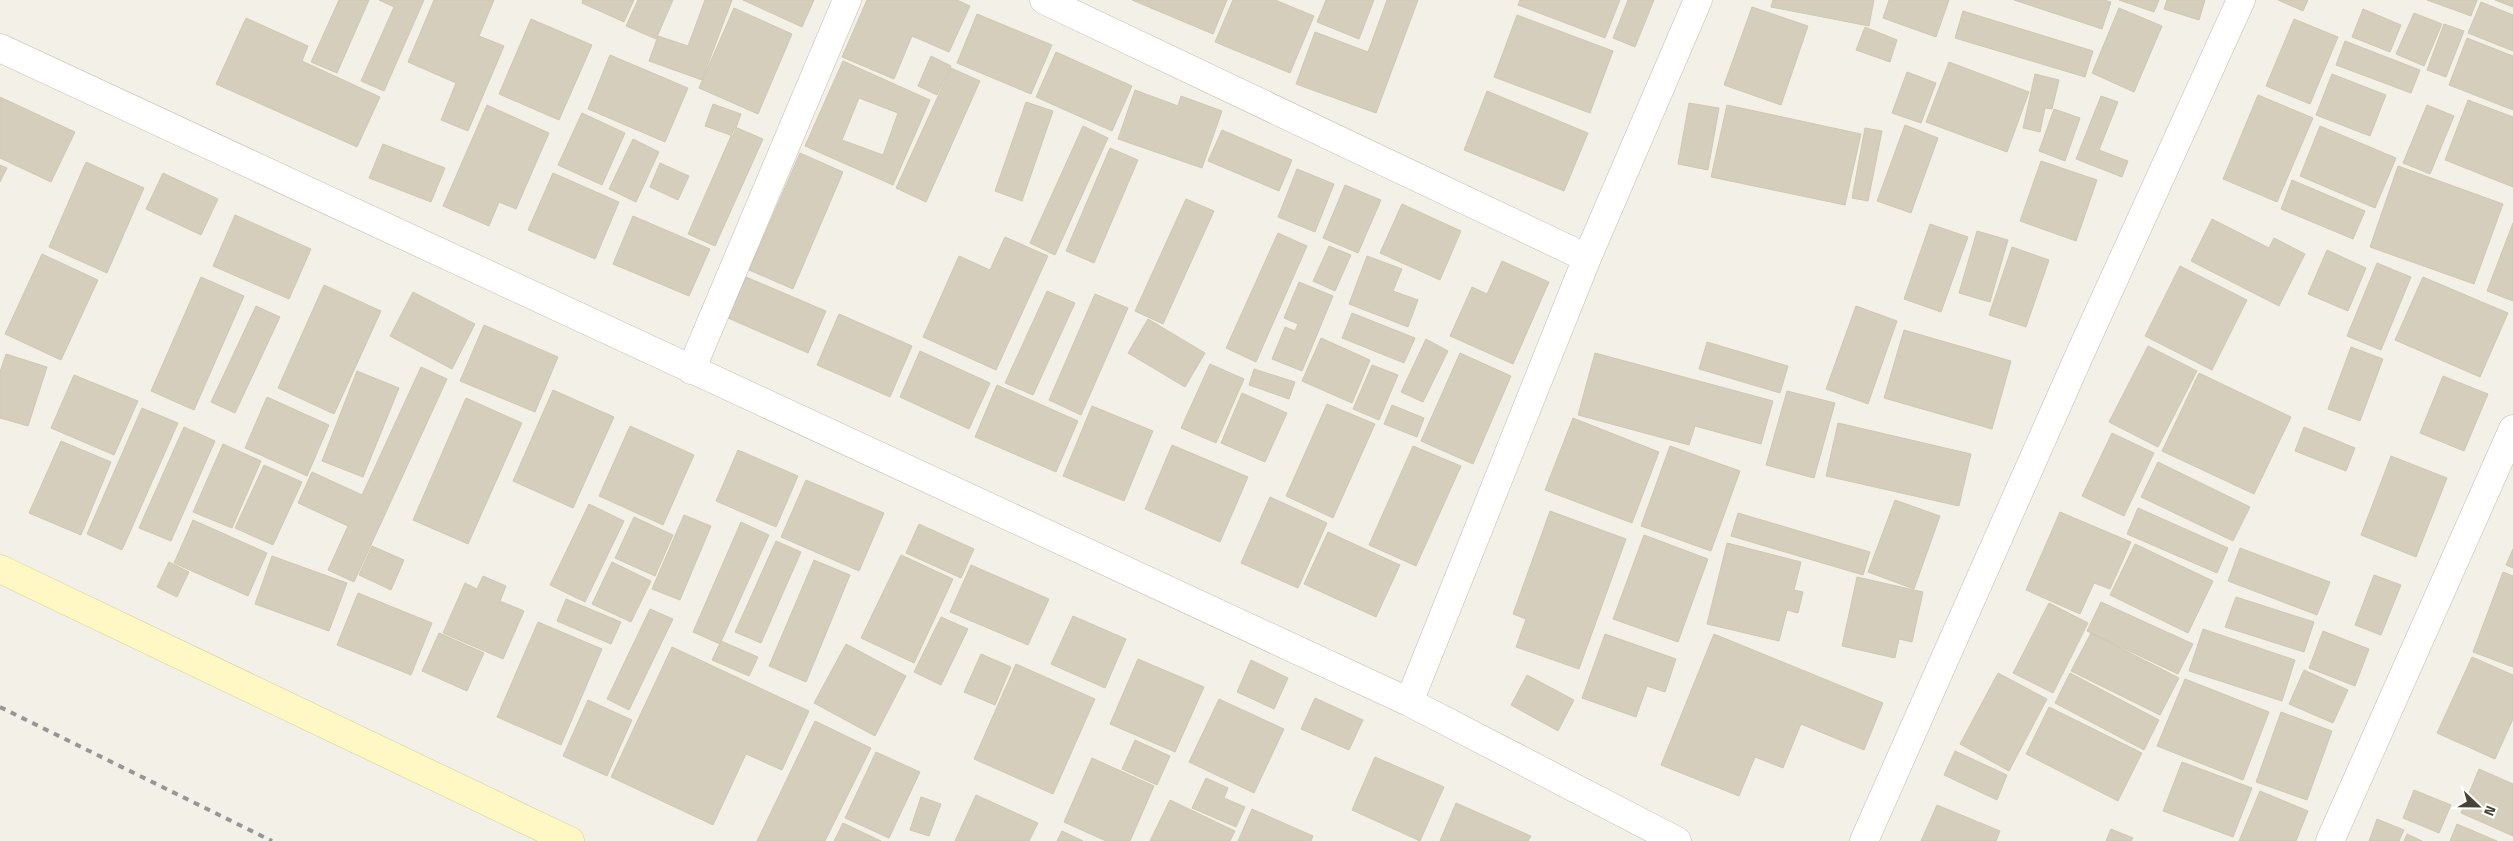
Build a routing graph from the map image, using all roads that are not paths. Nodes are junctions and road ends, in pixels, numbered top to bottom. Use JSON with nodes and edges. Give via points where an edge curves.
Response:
{"nodes":[{"id":1,"x":846,"y":0,"type":"edge"},
{"id":2,"x":1044,"y":0,"type":"edge"},
{"id":3,"x":1698,"y":0,"type":"edge"},
{"id":4,"x":2241,"y":0,"type":"edge"},
{"id":5,"x":0,"y":48,"type":"edge"},
{"id":6,"x":1587,"y":258,"type":"junction"},
{"id":7,"x":691,"y":370,"type":"junction"},
{"id":8,"x":2513,"y":429,"type":"edge"},
{"id":9,"x":0,"y":569,"type":"edge"},
{"id":10,"x":1409,"y":702,"type":"junction"},
{"id":11,"x":570,"y":841,"type":"edge"},
{"id":12,"x":1677,"y":841,"type":"edge"},
{"id":13,"x":1864,"y":841,"type":"edge"},
{"id":14,"x":2330,"y":841,"type":"edge"}],
"edges":[{"from":1,"to":7,"type":"street"},
{"from":2,"to":6,"type":"street"},
{"from":3,"to":6,"type":"street"},
{"from":4,"to":13,"type":"street","via":[[2078,356]]},
{"from":5,"to":7,"type":"street"},
{"from":6,"to":10,"type":"street"},
{"from":7,"to":10,"type":"street"},
{"from":8,"to":14,"type":"street"},
{"from":9,"to":11,"type":"main road"},
{"from":10,"to":12,"type":"street"}]}
